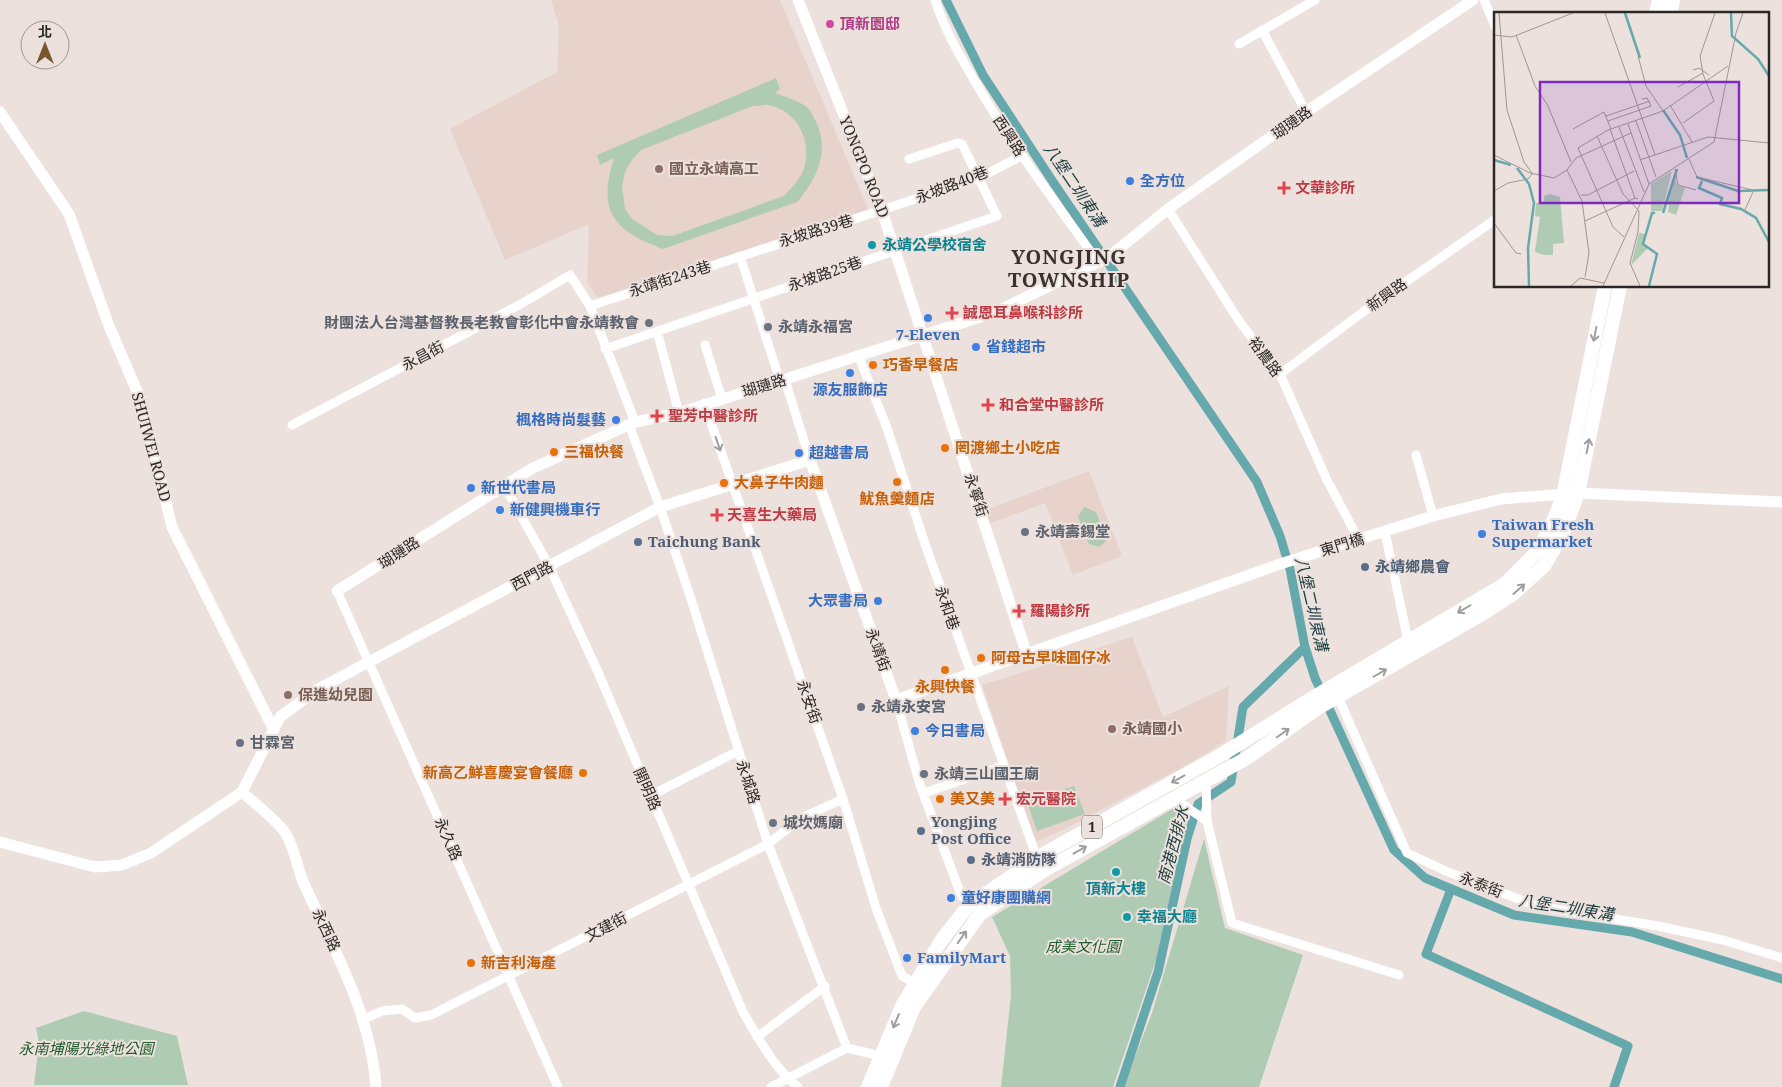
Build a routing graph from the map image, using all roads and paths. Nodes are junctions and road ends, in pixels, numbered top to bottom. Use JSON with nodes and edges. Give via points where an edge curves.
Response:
{"nodes":[{"id":1,"x":798,"y":0,"type":"edge"},
{"id":2,"x":935,"y":0,"type":"edge"},
{"id":3,"x":1315,"y":0,"type":"edge"},
{"id":4,"x":1473,"y":0,"type":"edge"},
{"id":5,"x":1484,"y":0,"type":"edge"},
{"id":6,"x":1494,"y":23,"type":"edge"},
{"id":7,"x":1262,"y":30,"type":"junction"},
{"id":8,"x":1239,"y":44,"type":"dead end"},
{"id":9,"x":0,"y":112,"type":"edge"},
{"id":10,"x":1306,"y":112,"type":"junction"},
{"id":11,"x":1021,"y":156,"type":"junction"},
{"id":12,"x":909,"y":159,"type":"dead end"},
{"id":13,"x":979,"y":178,"type":"junction"},
{"id":14,"x":1168,"y":210,"type":"junction"},
{"id":15,"x":882,"y":211,"type":"junction"},
{"id":16,"x":1494,"y":219,"type":"edge"},
{"id":17,"x":896,"y":250,"type":"junction"},
{"id":18,"x":750,"y":251,"type":"joint"},
{"id":19,"x":740,"y":256,"type":"junction"},
{"id":20,"x":1098,"y":262,"type":"junction"},
{"id":21,"x":1605,"y":288,"type":"edge"},
{"id":22,"x":1620,"y":288,"type":"edge"},
{"id":23,"x":753,"y":299,"type":"junction"},
{"id":24,"x":590,"y":306,"type":"junction"},
{"id":25,"x":658,"y":331,"type":"junction"},
{"id":26,"x":923,"y":337,"type":"junction"},
{"id":27,"x":705,"y":345,"type":"dead end"},
{"id":28,"x":605,"y":349,"type":"junction"},
{"id":29,"x":859,"y":357,"type":"junction"},
{"id":30,"x":1280,"y":374,"type":"junction"},
{"id":31,"x":782,"y":380,"type":"junction"},
{"id":32,"x":722,"y":399,"type":"junction"},
{"id":33,"x":704,"y":403,"type":"junction"},
{"id":34,"x":680,"y":413,"type":"junction"},
{"id":35,"x":632,"y":423,"type":"junction"},
{"id":36,"x":292,"y":425,"type":"dead end"},
{"id":37,"x":1416,"y":455,"type":"dead end"},
{"id":38,"x":810,"y":460,"type":"junction"},
{"id":39,"x":732,"y":484,"type":"junction"},
{"id":40,"x":504,"y":486,"type":"junction"},
{"id":41,"x":1578,"y":493,"type":"junction"},
{"id":42,"x":1563,"y":496,"type":"junction"},
{"id":43,"x":1782,"y":502,"type":"edge"},
{"id":44,"x":660,"y":507,"type":"junction"},
{"id":45,"x":1434,"y":516,"type":"junction"},
{"id":46,"x":1385,"y":532,"type":"junction"},
{"id":47,"x":1359,"y":540,"type":"junction"},
{"id":48,"x":549,"y":566,"type":"junction"},
{"id":49,"x":337,"y":592,"type":"joint"},
{"id":50,"x":1408,"y":641,"type":"junction"},
{"id":51,"x":1027,"y":655,"type":"junction"},
{"id":52,"x":370,"y":662,"type":"junction"},
{"id":53,"x":970,"y":674,"type":"junction"},
{"id":54,"x":1336,"y":691,"type":"junction"},
{"id":55,"x":896,"y":700,"type":"junction"},
{"id":56,"x":1316,"y":702,"type":"junction"},
{"id":57,"x":274,"y":730,"type":"junction"},
{"id":58,"x":738,"y":751,"type":"junction"},
{"id":59,"x":1004,"y":766,"type":"junction"},
{"id":60,"x":1206,"y":780,"type":"junction"},
{"id":61,"x":242,"y":792,"type":"junction"},
{"id":62,"x":924,"y":793,"type":"junction"},
{"id":63,"x":650,"y":796,"type":"junction"},
{"id":64,"x":1173,"y":798,"type":"junction"},
{"id":65,"x":843,"y":799,"type":"junction"},
{"id":66,"x":1207,"y":821,"type":"junction"},
{"id":67,"x":0,"y":842,"type":"edge"},
{"id":68,"x":768,"y":844,"type":"junction"},
{"id":69,"x":1037,"y":858,"type":"junction"},
{"id":70,"x":690,"y":883,"type":"junction"},
{"id":71,"x":968,"y":906,"type":"junction"},
{"id":72,"x":980,"y":914,"type":"junction"},
{"id":73,"x":1782,"y":958,"type":"edge"},
{"id":74,"x":1399,"y":975,"type":"dead end"},
{"id":75,"x":510,"y":977,"type":"junction"},
{"id":76,"x":825,"y":986,"type":"junction"},
{"id":77,"x":921,"y":986,"type":"junction"},
{"id":78,"x":362,"y":1020,"type":"junction"},
{"id":79,"x":757,"y":1037,"type":"junction"},
{"id":80,"x":847,"y":1048,"type":"junction"},
{"id":81,"x":881,"y":1056,"type":"junction"},
{"id":82,"x":788,"y":1079,"type":"junction"},
{"id":83,"x":376,"y":1087,"type":"edge"},
{"id":84,"x":558,"y":1087,"type":"edge"},
{"id":85,"x":771,"y":1087,"type":"edge"},
{"id":86,"x":798,"y":1087,"type":"edge"},
{"id":87,"x":868,"y":1087,"type":"edge"},
{"id":88,"x":881,"y":1087,"type":"edge"}],
"edges":[{"from":1,"to":15,"type":"street","name":"YONGPO ROAD"},
{"from":2,"to":11,"type":"street","name":"西興路","via":[[950,39]]},
{"from":3,"to":7,"type":"street"},
{"from":4,"to":10,"type":"street","name":"瑚璉路"},
{"from":5,"to":6,"type":"street"},
{"from":7,"to":8,"type":"street"},
{"from":7,"to":10,"type":"street"},
{"from":9,"to":57,"type":"street","name":"SHUIWEI ROAD","via":[[69,214],[109,326],[140,398],[172,527]]},
{"from":10,"to":14,"type":"street","name":"瑚璉路"},
{"from":11,"to":13,"type":"street","name":"永坡路40巷"},
{"from":11,"to":20,"type":"street","name":"西興路"},
{"from":12,"to":13,"type":"street","via":[[962,144]]},
{"from":13,"to":15,"type":"street","name":"永坡路40巷"},
{"from":13,"to":17,"type":"street","name":"永坡路25巷","via":[[996,216]]},
{"from":14,"to":20,"type":"street","name":"瑚璉路","via":[[1116,252]]},
{"from":14,"to":30,"type":"street","name":"裕農路","via":[[1239,321]]},
{"from":15,"to":17,"type":"street","name":"YONGPO ROAD"},
{"from":15,"to":18,"type":"street","name":"永坡路39巷"},
{"from":16,"to":30,"type":"street","name":"新興路"},
{"from":17,"to":23,"type":"street","name":"永坡路25巷"},
{"from":17,"to":26,"type":"street","name":"YONGPO ROAD"},
{"from":18,"to":19,"type":"street","name":"永靖街243巷"},
{"from":19,"to":23,"type":"street","name":"永靖街"},
{"from":19,"to":24,"type":"street","name":"永靖街243巷"},
{"from":20,"to":26,"type":"street","name":"瑚璉路","via":[[996,312]]},
{"from":21,"to":42,"type":"main road","number":"1","one_way":true},
{"from":41,"to":22,"type":"main road","number":"1","one_way":true},
{"from":23,"to":25,"type":"street","name":"永坡路25巷"},
{"from":23,"to":31,"type":"street","name":"永靖街"},
{"from":24,"to":28,"type":"street","name":"永昌街"},
{"from":24,"to":36,"type":"street","name":"永昌街","via":[[570,276]]},
{"from":25,"to":28,"type":"street","name":"永坡路25巷"},
{"from":25,"to":34,"type":"street"},
{"from":26,"to":29,"type":"street","name":"瑚璉路"},
{"from":26,"to":51,"type":"street","name":"永寧街"},
{"from":27,"to":32,"type":"street"},
{"from":28,"to":35,"type":"street","name":"永昌街"},
{"from":29,"to":31,"type":"street","name":"瑚璉路"},
{"from":29,"to":53,"type":"street","name":"永和巷","via":[[887,428]]},
{"from":30,"to":47,"type":"street","name":"裕農路","via":[[1326,478]]},
{"from":31,"to":32,"type":"street","name":"瑚璉路"},
{"from":31,"to":38,"type":"street","name":"永靖街"},
{"from":32,"to":33,"type":"street","name":"瑚璉路"},
{"from":33,"to":34,"type":"street","name":"瑚璉路"},
{"from":33,"to":39,"type":"street","name":"永安街","one_way":true},
{"from":34,"to":35,"type":"street","name":"瑚璉路"},
{"from":35,"to":40,"type":"street","name":"瑚璉路","via":[[531,469]]},
{"from":35,"to":44,"type":"street","name":"永城路"},
{"from":37,"to":45,"type":"street"},
{"from":38,"to":39,"type":"street","name":"西門路"},
{"from":38,"to":55,"type":"street","name":"永靖街"},
{"from":39,"to":44,"type":"street","name":"西門路"},
{"from":39,"to":65,"type":"street","name":"永安街"},
{"from":40,"to":48,"type":"street","name":"開明路"},
{"from":40,"to":49,"type":"street","name":"瑚璉路"},
{"from":41,"to":42,"type":"street","name":"東門橋"},
{"from":41,"to":43,"type":"street","name":"東門橋"},
{"from":54,"to":41,"type":"main road","number":"1","one_way":true,"via":[[1480,616],[1513,594],[1544,566],[1558,544]]},
{"from":42,"to":45,"type":"street","name":"東門橋","via":[[1501,499]]},
{"from":42,"to":50,"type":"main road","number":"1","one_way":true,"via":[[1551,527],[1534,555],[1505,584]]},
{"from":44,"to":48,"type":"street","name":"西門路"},
{"from":44,"to":58,"type":"street","name":"永城路"},
{"from":45,"to":46,"type":"street","name":"東門橋"},
{"from":46,"to":47,"type":"street","name":"東門橋"},
{"from":46,"to":50,"type":"street"},
{"from":47,"to":51,"type":"street","name":"東門橋","via":[[1280,564]]},
{"from":48,"to":52,"type":"street","name":"西門路"},
{"from":48,"to":63,"type":"street","name":"開明路"},
{"from":49,"to":52,"type":"street","name":"永久路"},
{"from":50,"to":54,"type":"main road","number":"1"},
{"from":51,"to":53,"type":"street","name":"東門橋"},
{"from":52,"to":57,"type":"street","name":"西門路","via":[[318,689],[280,717]]},
{"from":52,"to":75,"type":"street","name":"永久路"},
{"from":53,"to":55,"type":"street","name":"東門橋"},
{"from":53,"to":59,"type":"street","name":"永和巷"},
{"from":54,"to":56,"type":"main road","number":"1"},
{"from":54,"to":73,"type":"street","name":"永泰街","via":[[1407,853],[1537,906],[1658,926],[1723,940]]},
{"from":55,"to":62,"type":"street","name":"永靖街"},
{"from":60,"to":56,"type":"main road","number":"1","one_way":true,"via":[[1247,758]]},
{"from":56,"to":69,"type":"main road","number":"1","one_way":true},
{"from":57,"to":61,"type":"street","name":"西門路"},
{"from":58,"to":63,"type":"street"},
{"from":58,"to":68,"type":"street","name":"永城路"},
{"from":59,"to":62,"type":"street"},
{"from":59,"to":69,"type":"street","name":"永和巷"},
{"from":60,"to":64,"type":"main road","number":"1"},
{"from":60,"to":66,"type":"street"},
{"from":61,"to":67,"type":"street","via":[[152,853],[122,865],[95,867]]},
{"from":61,"to":78,"type":"street","name":"永西路","via":[[286,833],[304,882],[348,978]]},
{"from":62,"to":71,"type":"street","name":"永靖街","via":[[958,888]]},
{"from":63,"to":70,"type":"street","name":"開明路"},
{"from":64,"to":66,"type":"street"},
{"from":72,"to":64,"type":"main road","number":"1","one_way":true,"via":[[1043,871]]},
{"from":65,"to":68,"type":"street","name":"文建街","via":[[801,818]]},
{"from":65,"to":77,"type":"street","name":"永安街","via":[[876,908],[902,976]]},
{"from":66,"to":74,"type":"street","via":[[1232,923]]},
{"from":68,"to":70,"type":"street","name":"文建街"},
{"from":68,"to":76,"type":"street","name":"永城路"},
{"from":69,"to":71,"type":"main road","number":"1"},
{"from":70,"to":75,"type":"street","name":"文建街"},
{"from":70,"to":79,"type":"street","name":"開明路","via":[[743,1012]]},
{"from":71,"to":72,"type":"street","name":"永靖街"},
{"from":71,"to":77,"type":"main road","number":"1","via":[[941,941]]},
{"from":77,"to":72,"type":"main road","number":"1","one_way":true},
{"from":75,"to":78,"type":"street","name":"文建街","via":[[431,1015],[415,1018],[402,1009],[382,1011]]},
{"from":75,"to":84,"type":"street","name":"永久路"},
{"from":76,"to":79,"type":"street"},
{"from":76,"to":80,"type":"street","name":"永城路"},
{"from":77,"to":81,"type":"main road","number":"1","one_way":true,"via":[[904,1004]]},
{"from":77,"to":88,"type":"main road","number":"1"},
{"from":78,"to":83,"type":"street","name":"永西路"},
{"from":79,"to":82,"type":"street","name":"開明路"},
{"from":80,"to":81,"type":"street"},
{"from":80,"to":82,"type":"street"},
{"from":81,"to":87,"type":"main road","number":"1"},
{"from":82,"to":85,"type":"street"},
{"from":82,"to":86,"type":"street","name":"開明路"}]}
